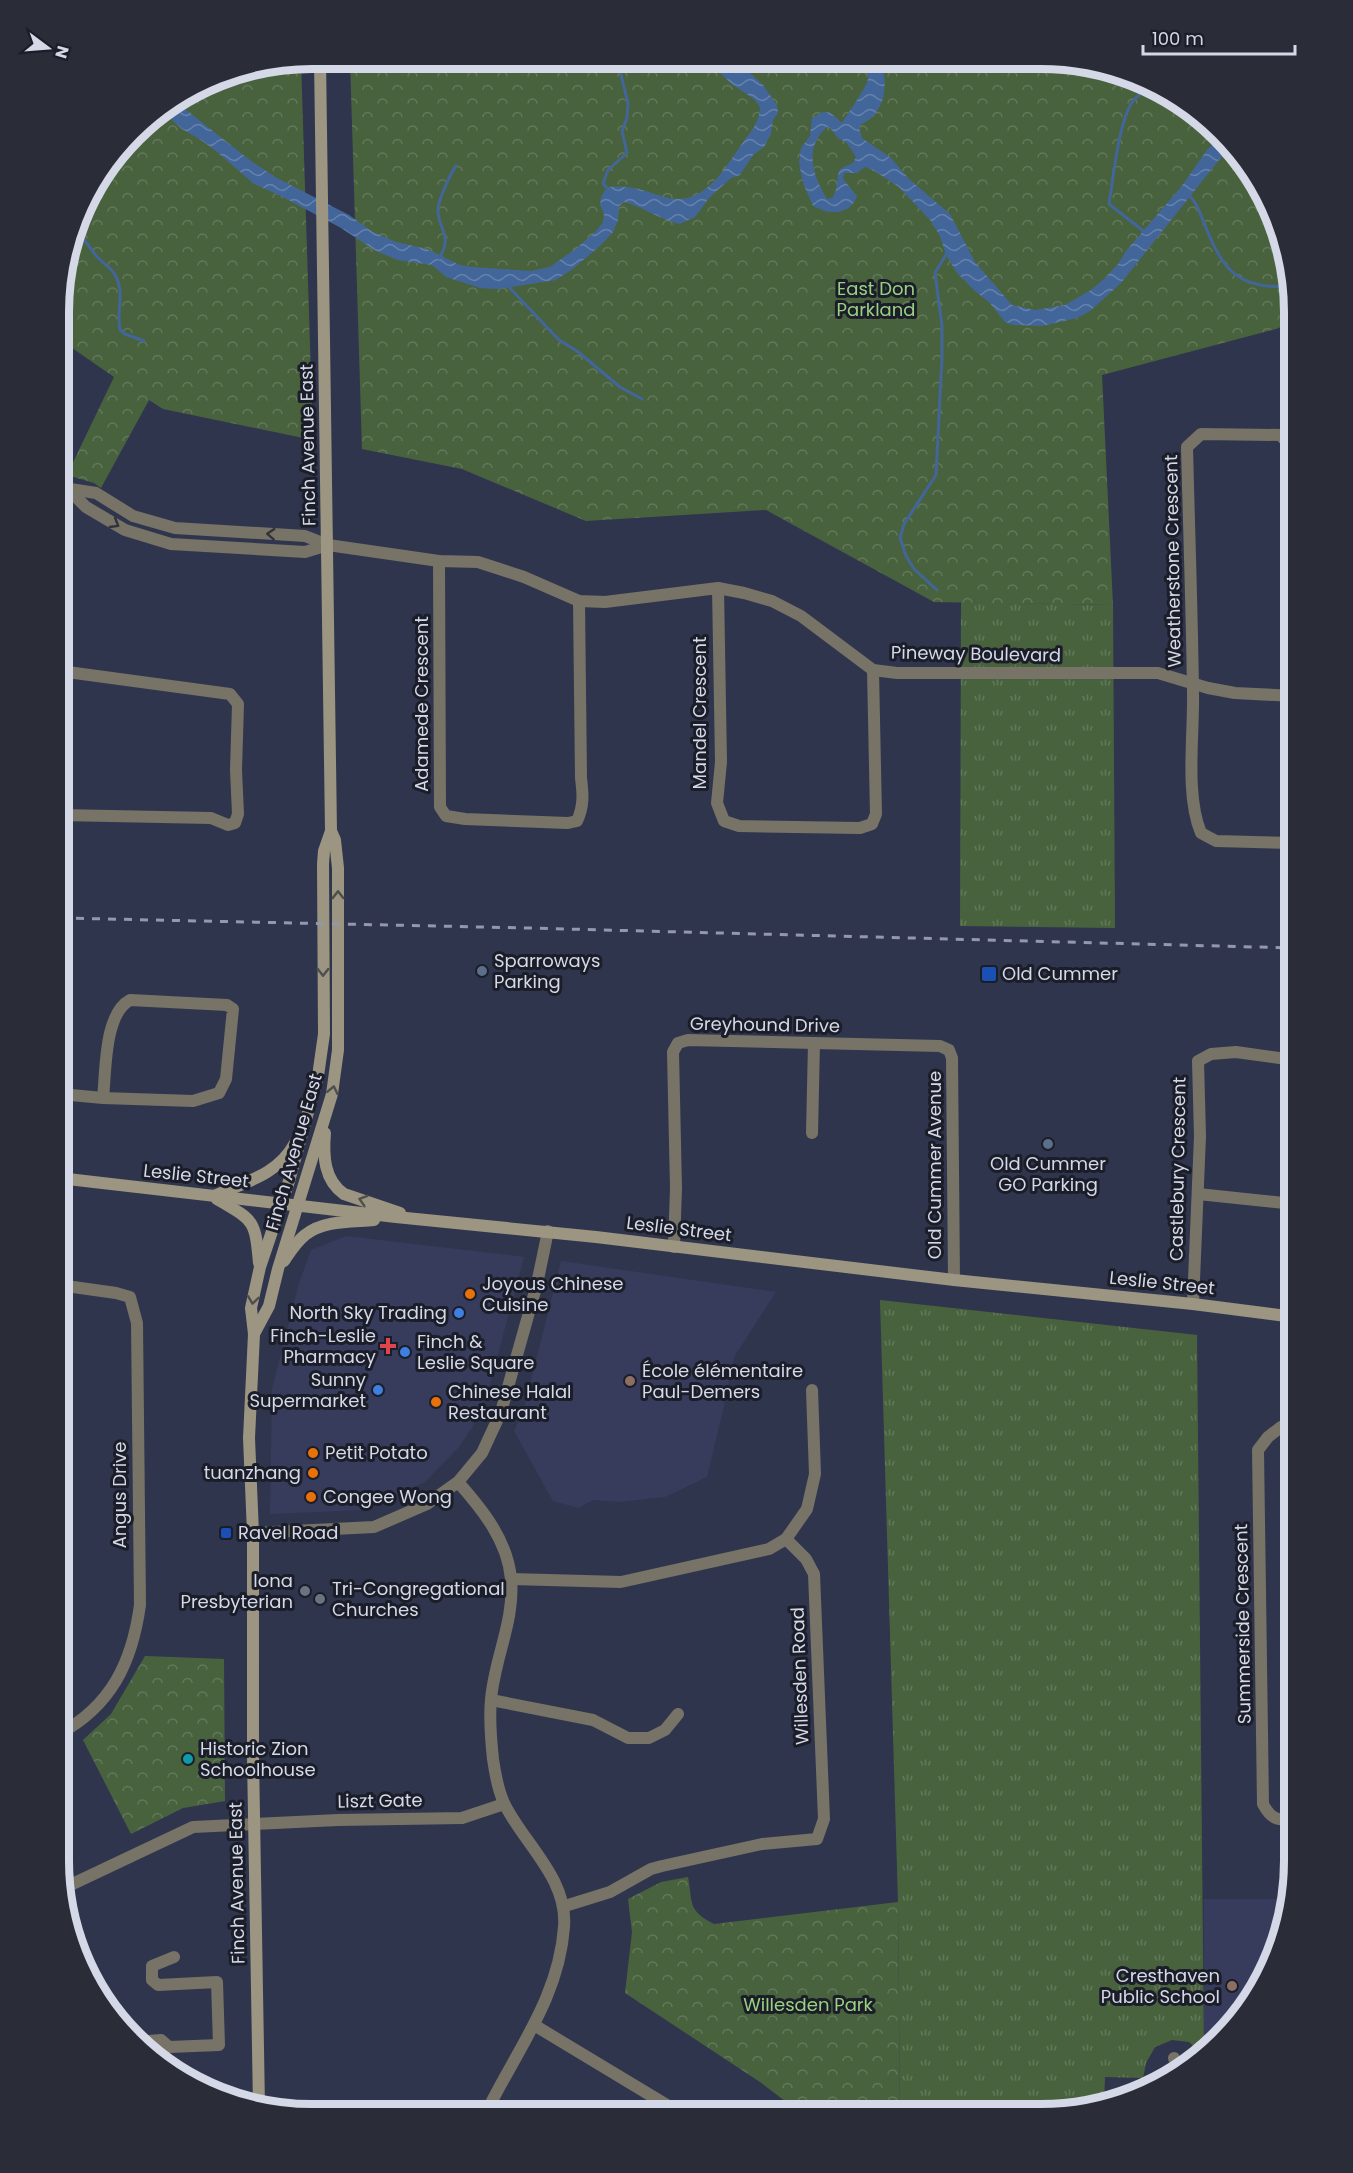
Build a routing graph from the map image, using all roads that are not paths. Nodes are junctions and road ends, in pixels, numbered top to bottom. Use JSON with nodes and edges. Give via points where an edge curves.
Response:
{"nodes":[{"id":1,"x":320,"y":69,"type":"edge"},
{"id":2,"x":1284,"y":439,"type":"edge"},
{"id":3,"x":69,"y":486,"type":"edge"},
{"id":4,"x":328,"y":545,"type":"junction"},
{"id":5,"x":439,"y":561,"type":"junction"},
{"id":6,"x":718,"y":588,"type":"junction"},
{"id":7,"x":579,"y":601,"type":"junction"},
{"id":8,"x":873,"y":670,"type":"junction"},
{"id":9,"x":69,"y":672,"type":"edge"},
{"id":10,"x":1193,"y":682,"type":"junction"},
{"id":11,"x":1284,"y":695,"type":"edge"},
{"id":12,"x":69,"y":815,"type":"edge"},
{"id":13,"x":331,"y":831,"type":"junction"},
{"id":14,"x":1284,"y":843,"type":"edge"},
{"id":15,"x":814,"y":1043,"type":"junction"},
{"id":16,"x":949,"y":1050,"type":"joint"},
{"id":17,"x":1284,"y":1059,"type":"edge"},
{"id":18,"x":69,"y":1095,"type":"edge"},
{"id":19,"x":103,"y":1098,"type":"junction"},
{"id":20,"x":327,"y":1114,"type":"junction"},
{"id":21,"x":307,"y":1119,"type":"junction"},
{"id":22,"x":812,"y":1133,"type":"dead end"},
{"id":23,"x":69,"y":1179,"type":"edge"},
{"id":24,"x":1198,"y":1194,"type":"junction"},
{"id":25,"x":213,"y":1197,"type":"junction"},
{"id":26,"x":1284,"y":1202,"type":"edge"},
{"id":27,"x":281,"y":1204,"type":"junction"},
{"id":28,"x":297,"y":1206,"type":"junction"},
{"id":29,"x":396,"y":1217,"type":"junction"},
{"id":30,"x":418,"y":1219,"type":"junction"},
{"id":31,"x":548,"y":1231,"type":"junction"},
{"id":32,"x":674,"y":1247,"type":"junction"},
{"id":33,"x":260,"y":1267,"type":"junction"},
{"id":34,"x":278,"y":1269,"type":"junction"},
{"id":35,"x":954,"y":1280,"type":"junction"},
{"id":36,"x":69,"y":1286,"type":"edge"},
{"id":37,"x":1193,"y":1304,"type":"junction"},
{"id":38,"x":1284,"y":1316,"type":"edge"},
{"id":39,"x":254,"y":1334,"type":"junction"},
{"id":40,"x":812,"y":1390,"type":"dead end"},
{"id":41,"x":1284,"y":1427,"type":"edge"},
{"id":42,"x":458,"y":1482,"type":"junction"},
{"id":43,"x":254,"y":1533,"type":"junction"},
{"id":44,"x":786,"y":1539,"type":"junction"},
{"id":45,"x":511,"y":1579,"type":"junction"},
{"id":46,"x":491,"y":1700,"type":"junction"},
{"id":47,"x":678,"y":1714,"type":"dead end"},
{"id":48,"x":69,"y":1729,"type":"edge"},
{"id":49,"x":504,"y":1804,"type":"junction"},
{"id":50,"x":1284,"y":1821,"type":"edge"},
{"id":51,"x":253,"y":1823,"type":"junction"},
{"id":52,"x":70,"y":1885,"type":"edge"},
{"id":53,"x":565,"y":1906,"type":"junction"},
{"id":54,"x":174,"y":1957,"type":"dead end"},
{"id":55,"x":534,"y":2025,"type":"junction"},
{"id":56,"x":149,"y":2041,"type":"edge"},
{"id":57,"x":1174,"y":2058,"type":"dead end"},
{"id":58,"x":1176,"y":2063,"type":"edge"},
{"id":59,"x":260,"y":2098,"type":"edge"},
{"id":60,"x":491,"y":2104,"type":"edge"},
{"id":61,"x":664,"y":2104,"type":"edge"}],
"edges":[{"from":1,"to":4,"type":"main road","name":"Finch Avenue East"},
{"from":2,"to":10,"type":"street","name":"Weatherstone Crescent","via":[[1280,435],[1201,434],[1187,447]]},
{"from":3,"to":4,"type":"street","name":"Pineway Boulevard","via":[[96,493],[133,516],[175,528],[305,536]]},
{"from":4,"to":5,"type":"street","name":"Pineway Boulevard"},
{"from":4,"to":13,"type":"main road","name":"Finch Avenue East"},
{"from":5,"to":7,"type":"street","name":"Pineway Boulevard","via":[[478,562]]},
{"from":5,"to":7,"type":"street","name":"Adamede Crescent","via":[[440,807],[446,816],[577,821],[584,796]]},
{"from":6,"to":7,"type":"street","name":"Pineway Boulevard","via":[[605,602]]},
{"from":6,"to":8,"type":"street","name":"Pineway Boulevard","via":[[772,601],[801,615]]},
{"from":6,"to":8,"type":"street","name":"Mandel Crescent","via":[[721,762],[717,803],[724,821],[761,827],[861,828],[872,824],[876,814]]},
{"from":8,"to":10,"type":"street","name":"Pineway Boulevard","via":[[1158,673]]},
{"from":9,"to":12,"type":"street","via":[[230,694],[238,704],[238,814],[236,823],[228,825],[211,818]]},
{"from":10,"to":11,"type":"street","name":"Pineway Boulevard","via":[[1235,693]]},
{"from":10,"to":14,"type":"street","name":"Weatherstone Crescent","via":[[1191,744],[1195,818],[1201,833],[1216,841]]},
{"from":20,"to":13,"type":"main road","name":"Finch Avenue East","one_way":true,"via":[[338,1050],[338,868]]},
{"from":13,"to":21,"type":"main road","name":"Finch Avenue East","one_way":true,"via":[[322,864],[324,1034]]},
{"from":15,"to":16,"type":"street","name":"Greyhound Drive","via":[[940,1046]]},
{"from":15,"to":22,"type":"street"},
{"from":15,"to":32,"type":"street","name":"Greyhound Drive","via":[[678,1043],[673,1052]]},
{"from":16,"to":35,"type":"street","name":"Old Cummer Avenue"},
{"from":17,"to":24,"type":"street","name":"Castlebury Crescent","via":[[1236,1052],[1211,1054],[1198,1061]]},
{"from":18,"to":19,"type":"street"},
{"from":19,"to":19,"type":"street","via":[[193,1101],[219,1093],[226,1079],[232,1009],[227,1005],[130,1000],[122,1004],[111,1027]]},
{"from":20,"to":28,"type":"main road","name":"Finch Avenue East"},
{"from":30,"to":20,"type":"main road","one_way":true,"via":[[337,1189],[325,1164]]},
{"from":21,"to":25,"type":"main road","via":[[291,1151],[277,1167]]},
{"from":21,"to":27,"type":"main road","name":"Finch Avenue East"},
{"from":23,"to":25,"type":"main road","name":"Leslie Street"},
{"from":24,"to":26,"type":"street"},
{"from":24,"to":37,"type":"street","name":"Castlebury Crescent"},
{"from":25,"to":27,"type":"main road","name":"Leslie Street"},
{"from":25,"to":33,"type":"main road","via":[[249,1220],[256,1234]]},
{"from":27,"to":28,"type":"main road","name":"Leslie Street"},
{"from":27,"to":33,"type":"main road","name":"Finch Avenue East"},
{"from":28,"to":29,"type":"main road","name":"Leslie Street"},
{"from":28,"to":34,"type":"main road","name":"Finch Avenue East"},
{"from":29,"to":30,"type":"main road","name":"Leslie Street"},
{"from":29,"to":34,"type":"main road","via":[[333,1224],[311,1231]]},
{"from":30,"to":31,"type":"main road","name":"Leslie Street"},
{"from":31,"to":32,"type":"main road","name":"Leslie Street"},
{"from":31,"to":42,"type":"street","via":[[501,1412],[482,1453]]},
{"from":32,"to":35,"type":"main road","name":"Leslie Street"},
{"from":33,"to":39,"type":"main road","name":"Finch Avenue East","one_way":true,"via":[[251,1308]]},
{"from":34,"to":39,"type":"main road","name":"Finch Avenue East","via":[[269,1306]]},
{"from":35,"to":37,"type":"main road","name":"Leslie Street"},
{"from":36,"to":48,"type":"street","name":"Angus Drive","via":[[130,1297],[137,1323],[140,1605],[136,1635],[110,1692],[81,1722]]},
{"from":37,"to":38,"type":"main road","name":"Leslie Street"},
{"from":39,"to":43,"type":"main road","name":"Finch Avenue East","via":[[249,1438]]},
{"from":40,"to":44,"type":"street","via":[[815,1474],[807,1509]]},
{"from":41,"to":50,"type":"street","name":"Summerside Crescent","via":[[1258,1450],[1263,1804],[1269,1816]]},
{"from":42,"to":43,"type":"street","via":[[427,1504],[374,1527]]},
{"from":42,"to":45,"type":"street","via":[[494,1526]]},
{"from":43,"to":51,"type":"main road","name":"Finch Avenue East"},
{"from":44,"to":45,"type":"street","via":[[769,1550],[621,1582]]},
{"from":44,"to":53,"type":"street","name":"Willesden Road","via":[[806,1559],[814,1574],[824,1819],[817,1839],[762,1844],[662,1866],[610,1892]]},
{"from":45,"to":46,"type":"street","via":[[509,1616]]},
{"from":46,"to":47,"type":"street","via":[[593,1719],[628,1738],[649,1738],[665,1730]]},
{"from":46,"to":49,"type":"street","via":[[493,1759]]},
{"from":49,"to":51,"type":"street","name":"Liszt Gate","via":[[462,1818]]},
{"from":49,"to":53,"type":"street","via":[[539,1855]]},
{"from":51,"to":52,"type":"street","name":"Liszt Gate","via":[[193,1827]]},
{"from":51,"to":59,"type":"main road","name":"Finch Avenue East"},
{"from":53,"to":55,"type":"street","via":[[554,1983]]},
{"from":54,"to":56,"type":"street","via":[[152,1966],[152,1980],[158,1985],[217,1982],[219,2045],[169,2047],[161,2040]]},
{"from":55,"to":60,"type":"street"},
{"from":55,"to":61,"type":"street"},
{"from":57,"to":58,"type":"street"}]}
